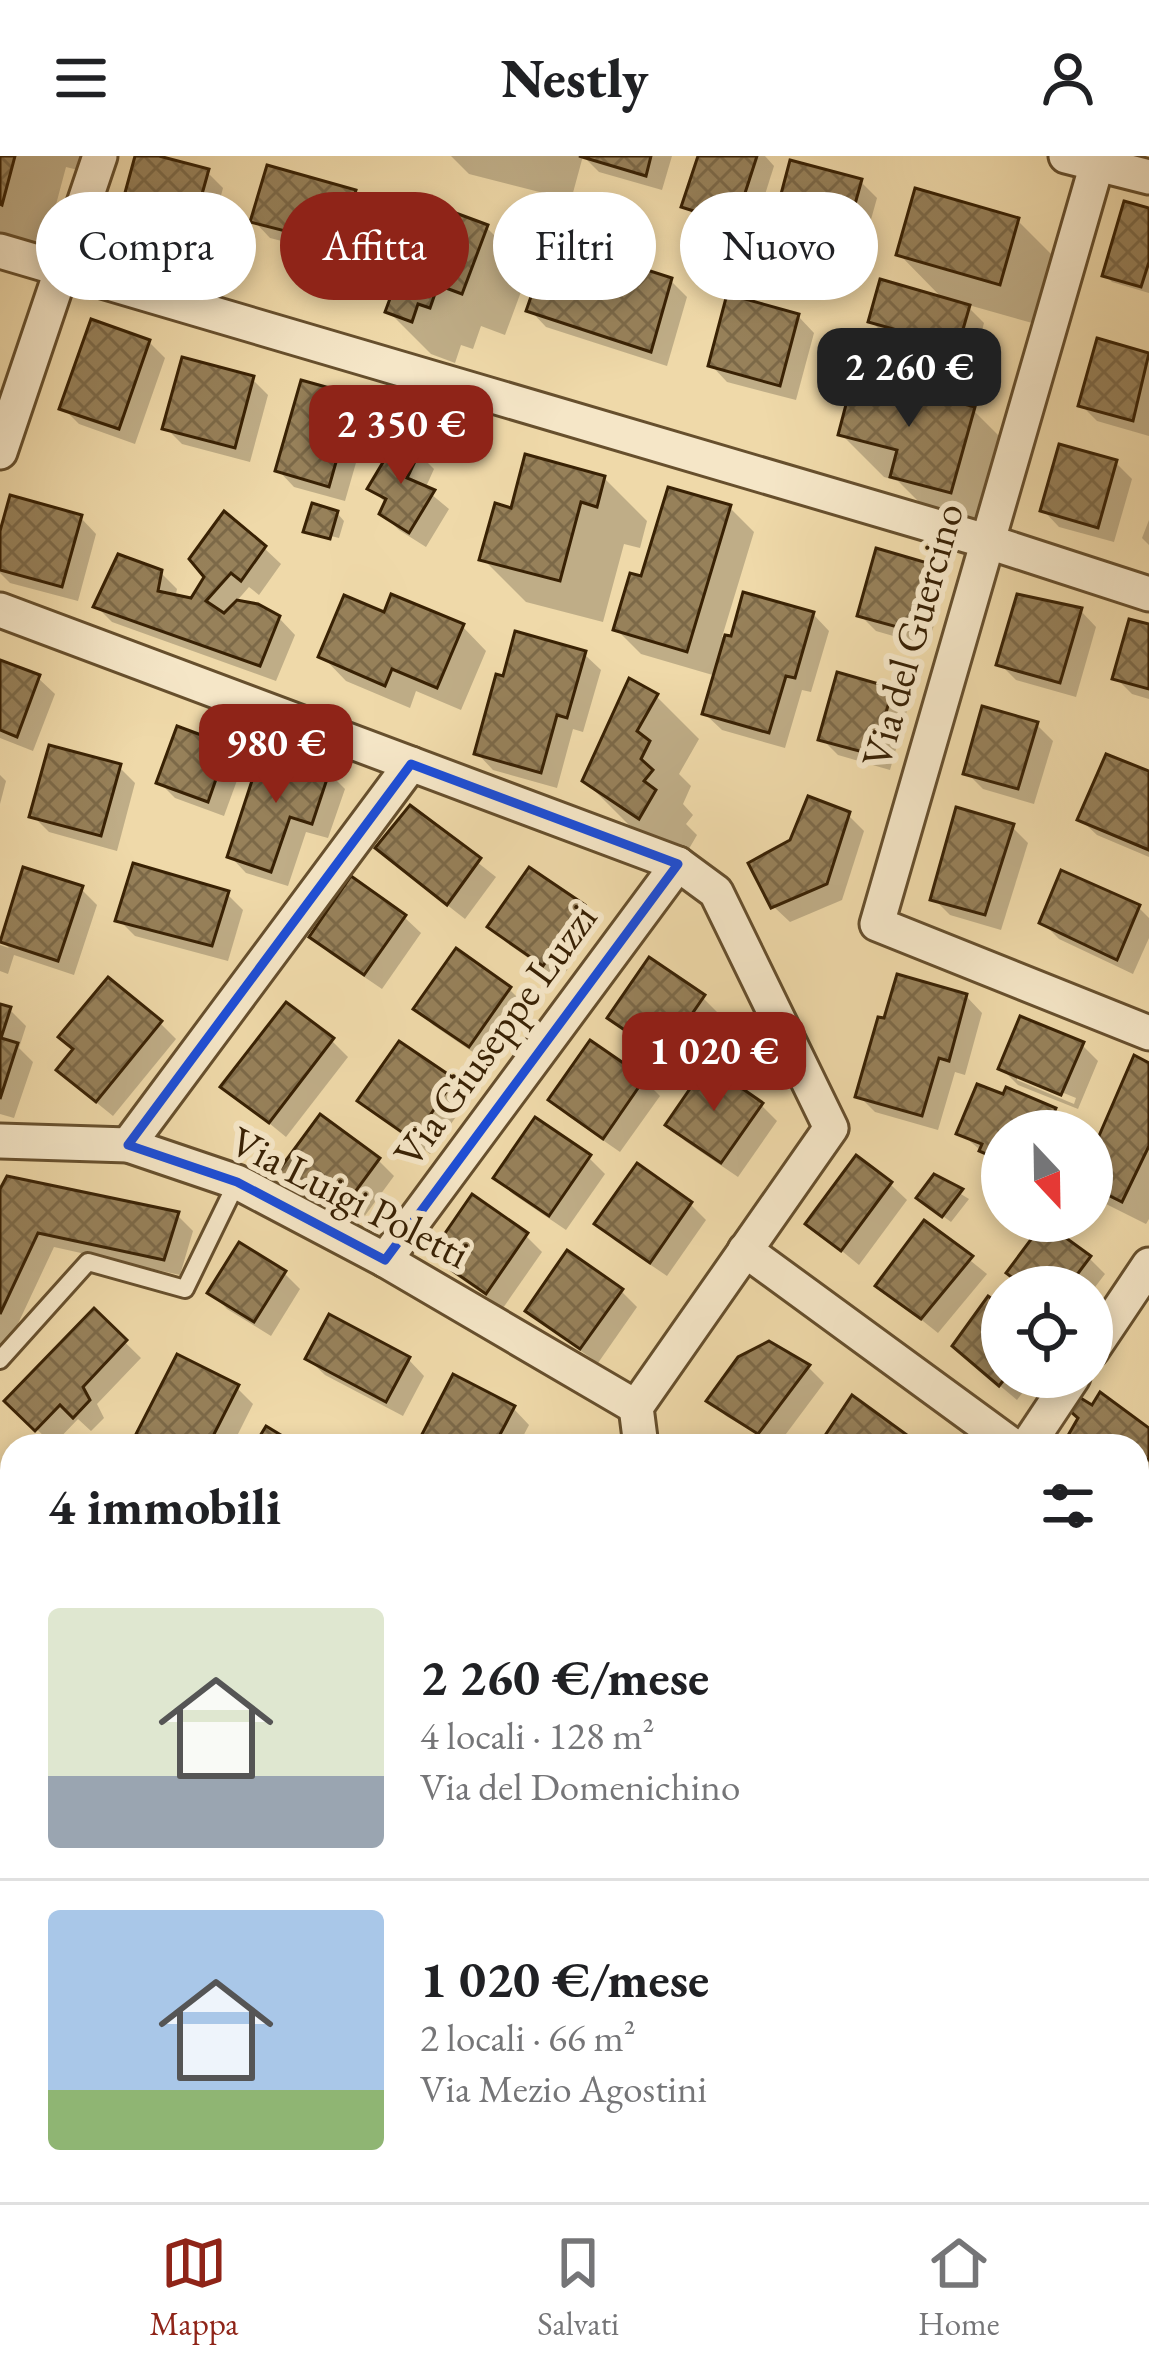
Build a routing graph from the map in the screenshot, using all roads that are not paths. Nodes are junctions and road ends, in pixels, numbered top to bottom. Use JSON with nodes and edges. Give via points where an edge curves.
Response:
{"nodes":[{"id":1,"x":100,"y":156,"type":"edge"},
{"id":2,"x":1081,"y":160,"type":"edge"},
{"id":3,"x":1149,"y":177,"type":"edge"},
{"id":4,"x":88,"y":192,"type":"edge"},
{"id":5,"x":0,"y":251,"type":"edge"},
{"id":6,"x":36,"y":262,"type":"edge"},
{"id":7,"x":52,"y":300,"type":"edge"},
{"id":8,"x":164,"y":300,"type":"edge"},
{"id":9,"x":0,"y":452,"type":"edge"},
{"id":10,"x":986,"y":541,"type":"junction"},
{"id":11,"x":1149,"y":594,"type":"edge"},
{"id":12,"x":0,"y":610,"type":"edge"},
{"id":13,"x":411,"y":764,"type":"junction"},
{"id":14,"x":677,"y":864,"type":"junction"},
{"id":15,"x":1149,"y":1033,"type":"edge"},
{"id":16,"x":0,"y":1142,"type":"edge"},
{"id":17,"x":128,"y":1145,"type":"junction"},
{"id":18,"x":237,"y":1182,"type":"junction"},
{"id":19,"x":746,"y":1250,"type":"junction"},
{"id":20,"x":385,"y":1260,"type":"junction"},
{"id":21,"x":1149,"y":1265,"type":"edge"},
{"id":22,"x":1113,"y":1319,"type":"edge"},
{"id":23,"x":0,"y":1360,"type":"edge"},
{"id":24,"x":1059,"y":1398,"type":"edge"},
{"id":25,"x":637,"y":1406,"type":"junction"},
{"id":26,"x":640,"y":1434,"type":"edge"},
{"id":27,"x":997,"y":1434,"type":"edge"},
{"id":28,"x":1035,"y":1434,"type":"edge"}],
"edges":[{"from":1,"to":4,"type":"street"},
{"from":2,"to":3,"type":"street"},
{"from":2,"to":10,"type":"street","name":"Via del Guercino"},
{"from":5,"to":6,"type":"street"},
{"from":7,"to":9,"type":"street"},
{"from":8,"to":10,"type":"street"},
{"from":10,"to":11,"type":"street"},
{"from":10,"to":15,"type":"street","name":"Via del Guercino","via":[[877,924]]},
{"from":12,"to":13,"type":"street"},
{"from":13,"to":14,"type":"street"},
{"from":13,"to":17,"type":"street"},
{"from":14,"to":19,"type":"street","via":[[716,892],[831,1128]]},
{"from":14,"to":20,"type":"street","name":"Via Giuseppe Luzzi"},
{"from":16,"to":17,"type":"street","name":"Via Luigi Poletti"},
{"from":17,"to":18,"type":"street","name":"Via Luigi Poletti"},
{"from":18,"to":20,"type":"street","name":"Via Luigi Poletti"},
{"from":18,"to":23,"type":"lane","via":[[185,1289],[88,1262]]},
{"from":19,"to":25,"type":"street"},
{"from":19,"to":27,"type":"street"},
{"from":20,"to":25,"type":"street","name":"Via Luigi Poletti"},
{"from":21,"to":22,"type":"street"},
{"from":24,"to":28,"type":"street"},
{"from":25,"to":26,"type":"street"}]}
